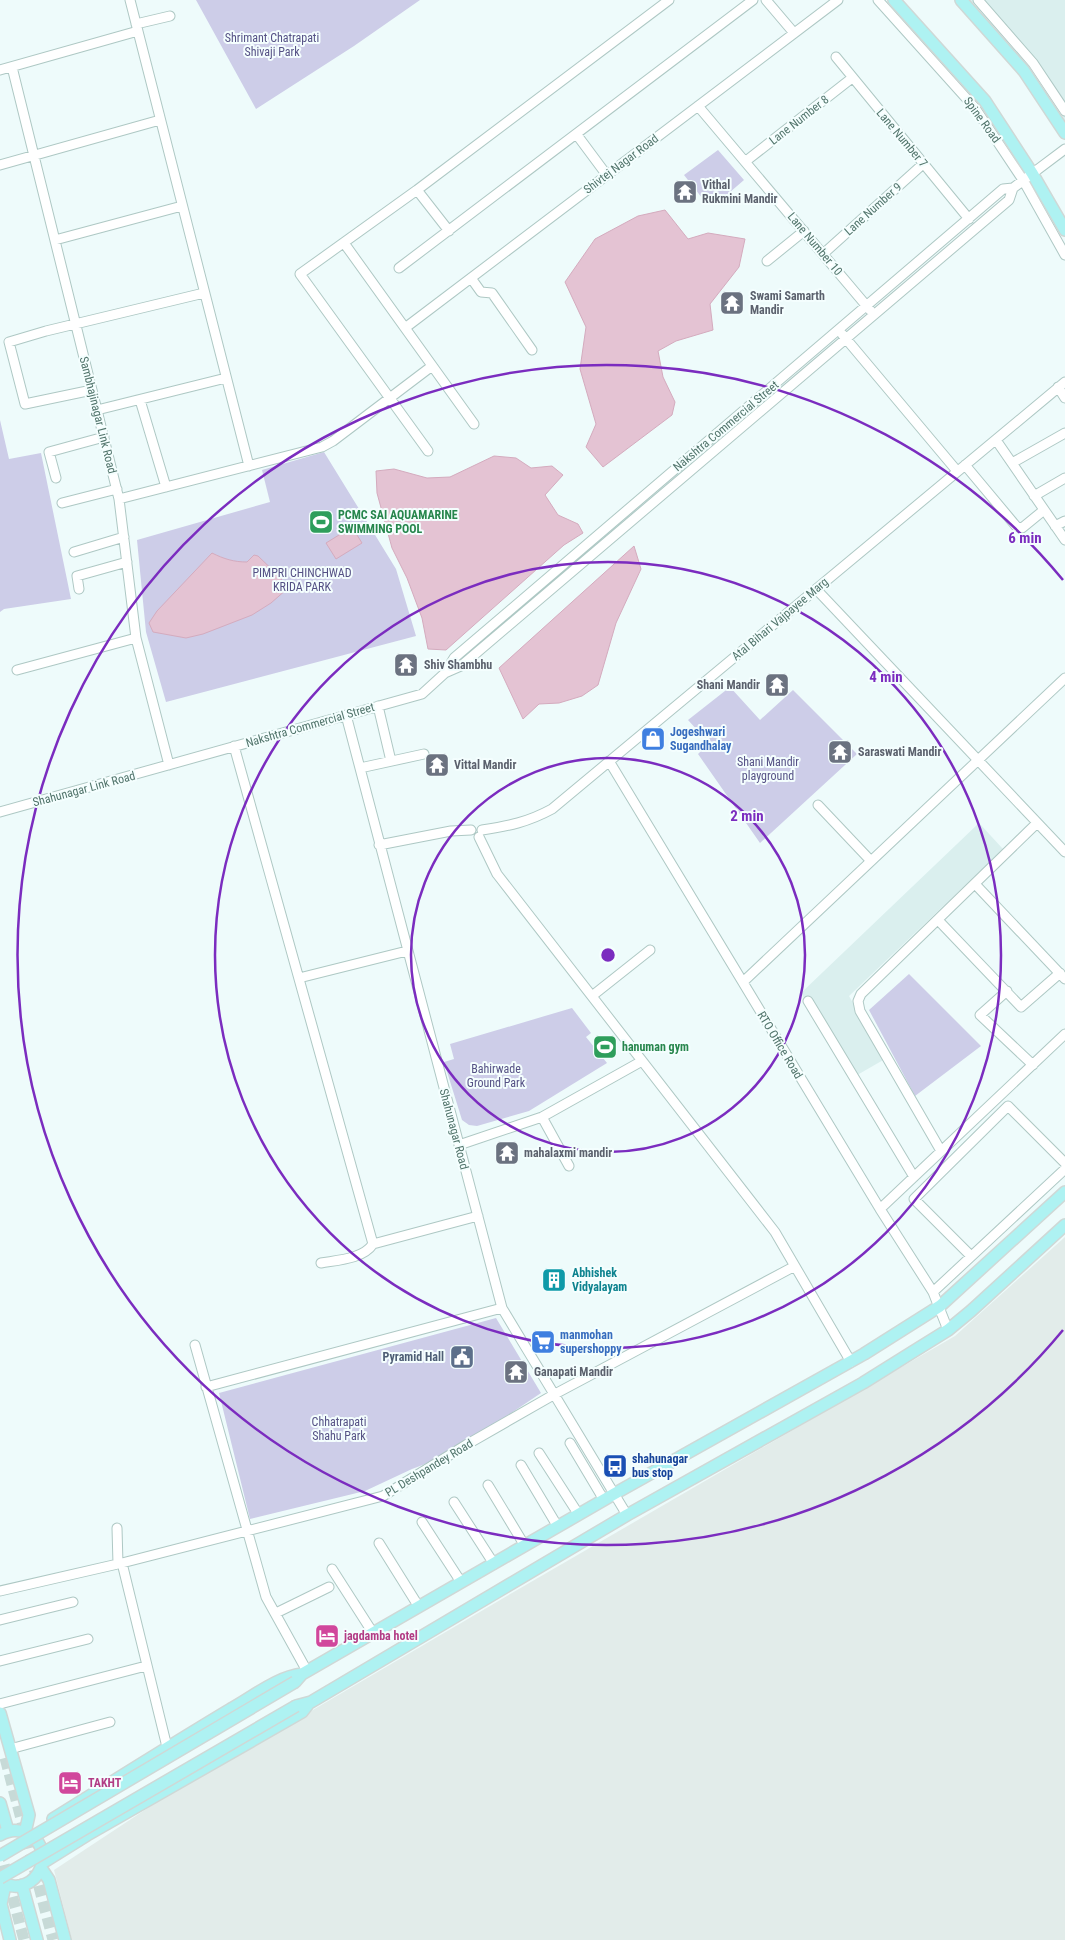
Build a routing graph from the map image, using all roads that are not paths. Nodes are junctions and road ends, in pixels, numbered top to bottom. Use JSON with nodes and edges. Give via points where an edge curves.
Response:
{"nodes":[{"id":1,"x":130,"y":0,"type":"edge"},
{"id":2,"x":669,"y":0,"type":"edge"},
{"id":3,"x":753,"y":0,"type":"edge"},
{"id":4,"x":766,"y":0,"type":"edge"},
{"id":5,"x":838,"y":0,"type":"edge"},
{"id":6,"x":878,"y":0,"type":"edge"},
{"id":7,"x":894,"y":0,"type":"edge"},
{"id":8,"x":961,"y":0,"type":"edge"},
{"id":9,"x":978,"y":0,"type":"edge"},
{"id":10,"x":170,"y":16,"type":"dead end"},
{"id":11,"x":137,"y":28,"type":"junction"},
{"id":12,"x":794,"y":33,"type":"junction"},
{"id":13,"x":836,"y":57,"type":"dead end"},
{"id":14,"x":12,"y":66,"type":"junction"},
{"id":15,"x":0,"y":70,"type":"edge"},
{"id":16,"x":852,"y":78,"type":"junction"},
{"id":17,"x":698,"y":106,"type":"junction"},
{"id":18,"x":1065,"y":111,"type":"edge"},
{"id":19,"x":160,"y":120,"type":"junction"},
{"id":20,"x":1065,"y":133,"type":"edge"},
{"id":21,"x":577,"y":135,"type":"junction"},
{"id":22,"x":1065,"y":149,"type":"edge"},
{"id":23,"x":34,"y":156,"type":"junction"},
{"id":24,"x":746,"y":161,"type":"junction"},
{"id":25,"x":923,"y":164,"type":"junction"},
{"id":26,"x":0,"y":165,"type":"edge"},
{"id":27,"x":606,"y":174,"type":"junction"},
{"id":28,"x":1028,"y":177,"type":"junction"},
{"id":29,"x":1013,"y":188,"type":"junction"},
{"id":30,"x":417,"y":190,"type":"junction"},
{"id":31,"x":182,"y":206,"type":"junction"},
{"id":32,"x":969,"y":219,"type":"junction"},
{"id":33,"x":1063,"y":224,"type":"edge"},
{"id":34,"x":449,"y":230,"type":"junction"},
{"id":35,"x":804,"y":231,"type":"junction"},
{"id":36,"x":55,"y":240,"type":"junction"},
{"id":37,"x":344,"y":244,"type":"junction"},
{"id":38,"x":823,"y":254,"type":"junction"},
{"id":39,"x":1065,"y":255,"type":"edge"},
{"id":40,"x":767,"y":261,"type":"dead end"},
{"id":41,"x":399,"y":268,"type":"dead end"},
{"id":42,"x":471,"y":278,"type":"junction"},
{"id":43,"x":204,"y":292,"type":"junction"},
{"id":44,"x":866,"y":306,"type":"junction"},
{"id":45,"x":874,"y":314,"type":"junction"},
{"id":46,"x":76,"y":324,"type":"junction"},
{"id":47,"x":405,"y":328,"type":"junction"},
{"id":48,"x":838,"y":330,"type":"junction"},
{"id":49,"x":846,"y":338,"type":"junction"},
{"id":50,"x":532,"y":350,"type":"dead end"},
{"id":51,"x":432,"y":366,"type":"junction"},
{"id":52,"x":226,"y":378,"type":"junction"},
{"id":53,"x":1062,"y":384,"type":"edge"},
{"id":54,"x":92,"y":390,"type":"junction"},
{"id":55,"x":389,"y":398,"type":"junction"},
{"id":56,"x":1065,"y":398,"type":"edge"},
{"id":57,"x":140,"y":400,"type":"junction"},
{"id":58,"x":97,"y":410,"type":"junction"},
{"id":59,"x":474,"y":424,"type":"dead end"},
{"id":60,"x":1065,"y":433,"type":"edge"},
{"id":61,"x":104,"y":437,"type":"junction"},
{"id":62,"x":996,"y":440,"type":"junction"},
{"id":63,"x":1065,"y":440,"type":"edge"},
{"id":64,"x":428,"y":451,"type":"dead end"},
{"id":65,"x":249,"y":466,"type":"junction"},
{"id":66,"x":1014,"y":466,"type":"junction"},
{"id":67,"x":961,"y":468,"type":"junction"},
{"id":68,"x":56,"y":478,"type":"dead end"},
{"id":69,"x":1065,"y":478,"type":"edge"},
{"id":70,"x":166,"y":487,"type":"junction"},
{"id":71,"x":117,"y":489,"type":"junction"},
{"id":72,"x":1034,"y":496,"type":"junction"},
{"id":73,"x":119,"y":499,"type":"junction"},
{"id":74,"x":62,"y":503,"type":"dead end"},
{"id":75,"x":1044,"y":510,"type":"junction"},
{"id":76,"x":1065,"y":520,"type":"edge"},
{"id":77,"x":1055,"y":526,"type":"junction"},
{"id":78,"x":124,"y":538,"type":"junction"},
{"id":79,"x":1065,"y":540,"type":"edge"},
{"id":80,"x":74,"y":552,"type":"dead end"},
{"id":81,"x":127,"y":562,"type":"junction"},
{"id":82,"x":79,"y":589,"type":"dead end"},
{"id":83,"x":816,"y":589,"type":"junction"},
{"id":84,"x":136,"y":638,"type":"junction"},
{"id":85,"x":17,"y":670,"type":"dead end"},
{"id":86,"x":445,"y":673,"type":"junction"},
{"id":87,"x":1065,"y":678,"type":"edge"},
{"id":88,"x":378,"y":706,"type":"junction"},
{"id":89,"x":346,"y":716,"type":"junction"},
{"id":90,"x":234,"y":746,"type":"junction"},
{"id":91,"x":424,"y":754,"type":"dead end"},
{"id":92,"x":978,"y":760,"type":"junction"},
{"id":93,"x":391,"y":761,"type":"junction"},
{"id":94,"x":609,"y":761,"type":"junction"},
{"id":95,"x":169,"y":766,"type":"junction"},
{"id":96,"x":360,"y":768,"type":"junction"},
{"id":97,"x":818,"y":805,"type":"dead end"},
{"id":98,"x":0,"y":812,"type":"edge"},
{"id":99,"x":1037,"y":823,"type":"junction"},
{"id":100,"x":481,"y":834,"type":"junction"},
{"id":101,"x":380,"y":846,"type":"junction"},
{"id":102,"x":1065,"y":852,"type":"edge"},
{"id":103,"x":871,"y":861,"type":"junction"},
{"id":104,"x":975,"y":884,"type":"junction"},
{"id":105,"x":938,"y":920,"type":"junction"},
{"id":106,"x":650,"y":950,"type":"dead end"},
{"id":107,"x":407,"y":951,"type":"junction"},
{"id":108,"x":1062,"y":976,"type":"edge"},
{"id":109,"x":299,"y":978,"type":"junction"},
{"id":110,"x":743,"y":982,"type":"junction"},
{"id":111,"x":1007,"y":992,"type":"junction"},
{"id":112,"x":592,"y":996,"type":"junction"},
{"id":113,"x":808,"y":1002,"type":"dead end"},
{"id":114,"x":1065,"y":1034,"type":"edge"},
{"id":115,"x":642,"y":1061,"type":"junction"},
{"id":116,"x":1033,"y":1065,"type":"junction"},
{"id":117,"x":542,"y":1117,"type":"junction"},
{"id":118,"x":459,"y":1145,"type":"junction"},
{"id":119,"x":941,"y":1151,"type":"junction"},
{"id":120,"x":1065,"y":1163,"type":"edge"},
{"id":121,"x":569,"y":1166,"type":"dead end"},
{"id":122,"x":1065,"y":1170,"type":"edge"},
{"id":123,"x":914,"y":1177,"type":"junction"},
{"id":124,"x":1065,"y":1192,"type":"edge"},
{"id":125,"x":880,"y":1209,"type":"junction"},
{"id":126,"x":478,"y":1216,"type":"junction"},
{"id":127,"x":1065,"y":1225,"type":"edge"},
{"id":128,"x":373,"y":1244,"type":"junction"},
{"id":129,"x":971,"y":1256,"type":"junction"},
{"id":130,"x":321,"y":1263,"type":"dead end"},
{"id":131,"x":795,"y":1266,"type":"junction"},
{"id":132,"x":933,"y":1292,"type":"junction"},
{"id":133,"x":940,"y":1306,"type":"junction"},
{"id":134,"x":502,"y":1308,"type":"junction"},
{"id":135,"x":948,"y":1330,"type":"junction"},
{"id":136,"x":195,"y":1345,"type":"dead end"},
{"id":137,"x":851,"y":1362,"type":"junction"},
{"id":138,"x":206,"y":1387,"type":"junction"},
{"id":139,"x":555,"y":1394,"type":"junction"},
{"id":140,"x":570,"y":1443,"type":"dead end"},
{"id":141,"x":539,"y":1453,"type":"dead end"},
{"id":142,"x":521,"y":1465,"type":"dead end"},
{"id":143,"x":488,"y":1485,"type":"dead end"},
{"id":144,"x":609,"y":1497,"type":"junction"},
{"id":145,"x":454,"y":1502,"type":"dead end"},
{"id":146,"x":579,"y":1515,"type":"junction"},
{"id":147,"x":626,"y":1515,"type":"junction"},
{"id":148,"x":422,"y":1522,"type":"dead end"},
{"id":149,"x":558,"y":1527,"type":"junction"},
{"id":150,"x":117,"y":1528,"type":"dead end"},
{"id":151,"x":248,"y":1530,"type":"junction"},
{"id":152,"x":379,"y":1543,"type":"dead end"},
{"id":153,"x":525,"y":1546,"type":"junction"},
{"id":154,"x":120,"y":1563,"type":"junction"},
{"id":155,"x":494,"y":1564,"type":"junction"},
{"id":156,"x":332,"y":1569,"type":"dead end"},
{"id":157,"x":461,"y":1582,"type":"junction"},
{"id":158,"x":329,"y":1587,"type":"dead end"},
{"id":159,"x":0,"y":1591,"type":"edge"},
{"id":160,"x":73,"y":1602,"type":"dead end"},
{"id":161,"x":419,"y":1606,"type":"junction"},
{"id":162,"x":276,"y":1614,"type":"junction"},
{"id":163,"x":0,"y":1620,"type":"edge"},
{"id":164,"x":372,"y":1634,"type":"junction"},
{"id":165,"x":88,"y":1639,"type":"dead end"},
{"id":166,"x":0,"y":1661,"type":"edge"},
{"id":167,"x":146,"y":1666,"type":"junction"},
{"id":168,"x":301,"y":1676,"type":"junction"},
{"id":169,"x":311,"y":1702,"type":"junction"},
{"id":170,"x":0,"y":1704,"type":"edge"},
{"id":171,"x":0,"y":1714,"type":"edge"},
{"id":172,"x":110,"y":1722,"type":"dead end"},
{"id":173,"x":0,"y":1741,"type":"edge"},
{"id":174,"x":167,"y":1747,"type":"junction"},
{"id":175,"x":7,"y":1753,"type":"junction"},
{"id":176,"x":0,"y":1803,"type":"edge"},
{"id":177,"x":4,"y":1833,"type":"edge"},
{"id":178,"x":27,"y":1833,"type":"junction"},
{"id":179,"x":0,"y":1856,"type":"edge"},
{"id":180,"x":42,"y":1866,"type":"junction"},
{"id":181,"x":2,"y":1883,"type":"edge"},
{"id":182,"x":22,"y":1885,"type":"junction"},
{"id":183,"x":6,"y":1935,"type":"edge"},
{"id":184,"x":37,"y":1940,"type":"edge"},
{"id":185,"x":65,"y":1940,"type":"edge"}],
"edges":[{"from":1,"to":11,"type":"street"},
{"from":2,"to":30,"type":"street"},
{"from":3,"to":21,"type":"street"},
{"from":4,"to":12,"type":"street"},
{"from":5,"to":12,"type":"street","name":"Shivtej Nagar Road"},
{"from":6,"to":28,"type":"street","name":"Spine Road","via":[[975,108]]},
{"from":7,"to":28,"type":"main road","name":"Spine Road","via":[[985,101]]},
{"from":8,"to":20,"type":"main road","via":[[1024,71]]},
{"from":9,"to":18,"type":"street","via":[[1033,64]]},
{"from":10,"to":11,"type":"street"},
{"from":11,"to":14,"type":"street"},
{"from":11,"to":19,"type":"street"},
{"from":12,"to":17,"type":"street","name":"Shivtej Nagar Road"},
{"from":13,"to":16,"type":"street","name":"Lane Number 7"},
{"from":14,"to":15,"type":"street"},
{"from":14,"to":23,"type":"street","name":"Sambhajinagar Link Road"},
{"from":16,"to":24,"type":"street","name":"Lane Number 8"},
{"from":16,"to":25,"type":"street","name":"Lane Number 7"},
{"from":17,"to":24,"type":"street","name":"Lane Number 10"},
{"from":17,"to":27,"type":"street","name":"Shivtej Nagar Road"},
{"from":19,"to":23,"type":"street"},
{"from":19,"to":31,"type":"street"},
{"from":21,"to":27,"type":"street"},
{"from":21,"to":34,"type":"street"},
{"from":22,"to":28,"type":"street","name":"Nakshtra Commercial Street"},
{"from":23,"to":26,"type":"street"},
{"from":23,"to":36,"type":"street","name":"Sambhajinagar Link Road"},
{"from":24,"to":35,"type":"street","name":"Lane Number 10"},
{"from":25,"to":32,"type":"street","name":"Lane Number 7"},
{"from":25,"to":38,"type":"street","name":"Lane Number 9"},
{"from":27,"to":42,"type":"street","name":"Shivtej Nagar Road"},
{"from":28,"to":29,"type":"street","name":"Nakshtra Commercial Street"},
{"from":28,"to":33,"type":"main road","name":"Spine Road"},
{"from":28,"to":39,"type":"street","name":"Spine Road"},
{"from":29,"to":32,"type":"street","name":"Nakshtra Commercial Street","via":[[1003,189]]},
{"from":29,"to":45,"type":"street","name":"Nakshtra Commercial Street","via":[[1009,200]]},
{"from":30,"to":34,"type":"street"},
{"from":30,"to":37,"type":"street"},
{"from":31,"to":36,"type":"street"},
{"from":31,"to":43,"type":"street"},
{"from":32,"to":44,"type":"street","name":"Nakshtra Commercial Street"},
{"from":34,"to":41,"type":"street"},
{"from":35,"to":38,"type":"street","name":"Lane Number 10"},
{"from":35,"to":40,"type":"street"},
{"from":36,"to":46,"type":"street","name":"Sambhajinagar Link Road"},
{"from":37,"to":47,"type":"street"},
{"from":37,"to":55,"type":"street","via":[[300,274]]},
{"from":38,"to":44,"type":"street","name":"Lane Number 10"},
{"from":42,"to":47,"type":"street","name":"Shivtej Nagar Road"},
{"from":42,"to":50,"type":"street","via":[[481,292],[492,293]]},
{"from":43,"to":46,"type":"street"},
{"from":43,"to":52,"type":"street"},
{"from":44,"to":45,"type":"street","name":"Lane Number 10"},
{"from":44,"to":48,"type":"street","name":"Nakshtra Commercial Street"},
{"from":45,"to":49,"type":"street","name":"Nakshtra Commercial Street"},
{"from":46,"to":54,"type":"street","name":"Sambhajinagar Link Road"},
{"from":46,"to":54,"type":"street","via":[[9,342],[25,404]]},
{"from":47,"to":51,"type":"street"},
{"from":48,"to":49,"type":"street"},
{"from":48,"to":86,"type":"street","name":"Nakshtra Commercial Street","via":[[454,658]]},
{"from":49,"to":67,"type":"street"},
{"from":49,"to":86,"type":"street","name":"Nakshtra Commercial Street","via":[[461,666]]},
{"from":51,"to":55,"type":"street"},
{"from":51,"to":59,"type":"street"},
{"from":52,"to":57,"type":"street"},
{"from":52,"to":65,"type":"street"},
{"from":53,"to":56,"type":"street"},
{"from":53,"to":62,"type":"street","name":"Atal Bihari Vajpayee Marg"},
{"from":54,"to":58,"type":"street","name":"Sambhajinagar Link Road"},
{"from":55,"to":64,"type":"street"},
{"from":55,"to":65,"type":"street","via":[[328,444]]},
{"from":57,"to":58,"type":"street"},
{"from":57,"to":70,"type":"street"},
{"from":58,"to":61,"type":"street","name":"Sambhajinagar Link Road"},
{"from":60,"to":66,"type":"street"},
{"from":61,"to":68,"type":"street","via":[[49,452]]},
{"from":61,"to":71,"type":"street","name":"Sambhajinagar Link Road"},
{"from":62,"to":66,"type":"street"},
{"from":62,"to":67,"type":"street","name":"Atal Bihari Vajpayee Marg"},
{"from":63,"to":66,"type":"street"},
{"from":65,"to":70,"type":"street"},
{"from":66,"to":72,"type":"street"},
{"from":67,"to":75,"type":"street","via":[[1016,526],[1022,528]]},
{"from":67,"to":83,"type":"street","name":"Atal Bihari Vajpayee Marg"},
{"from":69,"to":72,"type":"street"},
{"from":70,"to":73,"type":"street"},
{"from":71,"to":73,"type":"street","name":"Sambhajinagar Link Road"},
{"from":71,"to":74,"type":"street"},
{"from":72,"to":75,"type":"street"},
{"from":73,"to":78,"type":"street","name":"Sambhajinagar Link Road"},
{"from":75,"to":77,"type":"street"},
{"from":76,"to":77,"type":"street"},
{"from":77,"to":79,"type":"street"},
{"from":78,"to":80,"type":"street"},
{"from":78,"to":81,"type":"street","name":"Sambhajinagar Link Road"},
{"from":81,"to":82,"type":"street","via":[[77,576]]},
{"from":81,"to":84,"type":"street","name":"Sambhajinagar Link Road"},
{"from":83,"to":92,"type":"street"},
{"from":83,"to":94,"type":"street","name":"Atal Bihari Vajpayee Marg"},
{"from":84,"to":85,"type":"street"},
{"from":84,"to":95,"type":"street","name":"Sambhajinagar Link Road"},
{"from":86,"to":88,"type":"street","name":"Nakshtra Commercial Street","via":[[422,694]]},
{"from":87,"to":92,"type":"street"},
{"from":88,"to":89,"type":"street","name":"Nakshtra Commercial Street"},
{"from":88,"to":93,"type":"street"},
{"from":89,"to":90,"type":"street","name":"Nakshtra Commercial Street"},
{"from":89,"to":96,"type":"street","name":"Shahunagar Road"},
{"from":90,"to":95,"type":"street","name":"Nakshtra Commercial Street"},
{"from":90,"to":109,"type":"street"},
{"from":91,"to":93,"type":"street"},
{"from":92,"to":99,"type":"street"},
{"from":92,"to":103,"type":"street"},
{"from":93,"to":96,"type":"street"},
{"from":94,"to":100,"type":"street","name":"Atal Bihari Vajpayee Marg","via":[[552,809],[514,826]]},
{"from":94,"to":110,"type":"street","name":"RTO Office Road"},
{"from":95,"to":98,"type":"street","name":"Shahunagar Link Road"},
{"from":96,"to":101,"type":"street","name":"Shahunagar Road"},
{"from":97,"to":103,"type":"street"},
{"from":99,"to":102,"type":"street"},
{"from":99,"to":104,"type":"street"},
{"from":100,"to":101,"type":"street","via":[[473,837],[470,830],[451,831]]},
{"from":100,"to":112,"type":"street","via":[[497,874]]},
{"from":101,"to":107,"type":"street","name":"Shahunagar Road"},
{"from":103,"to":110,"type":"street"},
{"from":104,"to":105,"type":"street"},
{"from":104,"to":108,"type":"street"},
{"from":105,"to":111,"type":"street"},
{"from":105,"to":119,"type":"street","via":[[861,994],[858,1002]]},
{"from":106,"to":112,"type":"street"},
{"from":107,"to":109,"type":"street"},
{"from":107,"to":118,"type":"street","name":"Shahunagar Road"},
{"from":108,"to":111,"type":"street","via":[[1022,1007]]},
{"from":109,"to":128,"type":"street"},
{"from":110,"to":125,"type":"street","name":"RTO Office Road"},
{"from":111,"to":116,"type":"street","via":[[980,1015]]},
{"from":112,"to":115,"type":"street"},
{"from":113,"to":123,"type":"street"},
{"from":114,"to":116,"type":"street"},
{"from":115,"to":117,"type":"street"},
{"from":115,"to":131,"type":"street","via":[[775,1232]]},
{"from":116,"to":119,"type":"street"},
{"from":117,"to":118,"type":"street"},
{"from":117,"to":121,"type":"street"},
{"from":118,"to":126,"type":"street","name":"Shahunagar Road"},
{"from":119,"to":123,"type":"street"},
{"from":120,"to":129,"type":"street","via":[[1008,1106],[914,1199]]},
{"from":122,"to":129,"type":"street"},
{"from":123,"to":125,"type":"street"},
{"from":124,"to":133,"type":"main road"},
{"from":125,"to":132,"type":"street","name":"RTO Office Road"},
{"from":126,"to":128,"type":"street"},
{"from":126,"to":134,"type":"street","name":"Shahunagar Road"},
{"from":127,"to":135,"type":"main road"},
{"from":128,"to":130,"type":"street","via":[[362,1254]]},
{"from":129,"to":132,"type":"street"},
{"from":131,"to":137,"type":"street"},
{"from":131,"to":139,"type":"street","name":"PL Deshpandey Road"},
{"from":132,"to":133,"type":"street","name":"RTO Office Road"},
{"from":133,"to":135,"type":"street","name":"RTO Office Road"},
{"from":133,"to":137,"type":"main road"},
{"from":134,"to":138,"type":"street"},
{"from":134,"to":139,"type":"street","name":"Shahunagar Road"},
{"from":135,"to":147,"type":"main road","via":[[863,1383]]},
{"from":136,"to":138,"type":"street"},
{"from":137,"to":144,"type":"main road"},
{"from":138,"to":151,"type":"street"},
{"from":139,"to":144,"type":"street","name":"Shahunagar Road"},
{"from":139,"to":151,"type":"street","name":"PL Deshpandey Road","via":[[383,1496]]},
{"from":140,"to":144,"type":"street"},
{"from":141,"to":146,"type":"street"},
{"from":142,"to":149,"type":"street"},
{"from":143,"to":153,"type":"street"},
{"from":144,"to":146,"type":"main road"},
{"from":144,"to":147,"type":"street","name":"Shahunagar Road"},
{"from":145,"to":155,"type":"street"},
{"from":146,"to":149,"type":"main road"},
{"from":147,"to":169,"type":"main road"},
{"from":148,"to":157,"type":"street"},
{"from":149,"to":153,"type":"main road"},
{"from":150,"to":154,"type":"street"},
{"from":151,"to":154,"type":"street","name":"PL Deshpandey Road"},
{"from":151,"to":162,"type":"street","via":[[266,1597]]},
{"from":152,"to":161,"type":"street"},
{"from":153,"to":155,"type":"main road"},
{"from":154,"to":159,"type":"street","name":"PL Deshpandey Road"},
{"from":154,"to":167,"type":"street"},
{"from":155,"to":157,"type":"main road"},
{"from":156,"to":164,"type":"street"},
{"from":157,"to":161,"type":"main road"},
{"from":158,"to":162,"type":"street"},
{"from":160,"to":163,"type":"street"},
{"from":161,"to":164,"type":"main road"},
{"from":162,"to":168,"type":"street"},
{"from":164,"to":168,"type":"main road"},
{"from":165,"to":166,"type":"street"},
{"from":167,"to":170,"type":"street"},
{"from":167,"to":174,"type":"street"},
{"from":168,"to":174,"type":"main road","via":[[290,1675]]},
{"from":168,"to":179,"type":"main road","bridge":true},
{"from":169,"to":180,"type":"main road","via":[[302,1712],[87,1835]]},
{"from":169,"to":181,"type":"main road","bridge":true,"via":[[296,1706]]},
{"from":171,"to":175,"type":"main road"},
{"from":172,"to":175,"type":"street"},
{"from":173,"to":175,"type":"main road"},
{"from":174,"to":178,"type":"main road"},
{"from":175,"to":178,"type":"main road","via":[[29,1815]]},
{"from":176,"to":177,"type":"main road"},
{"from":177,"to":178,"type":"main road"},
{"from":178,"to":180,"type":"main road","via":[[40,1847]]},
{"from":180,"to":182,"type":"main road","via":[[35,1878]]},
{"from":180,"to":185,"type":"main road","via":[[50,1880]]},
{"from":181,"to":182,"type":"main road"},
{"from":181,"to":183,"type":"main road","via":[[0,1904]]},
{"from":182,"to":184,"type":"main road"}]}
